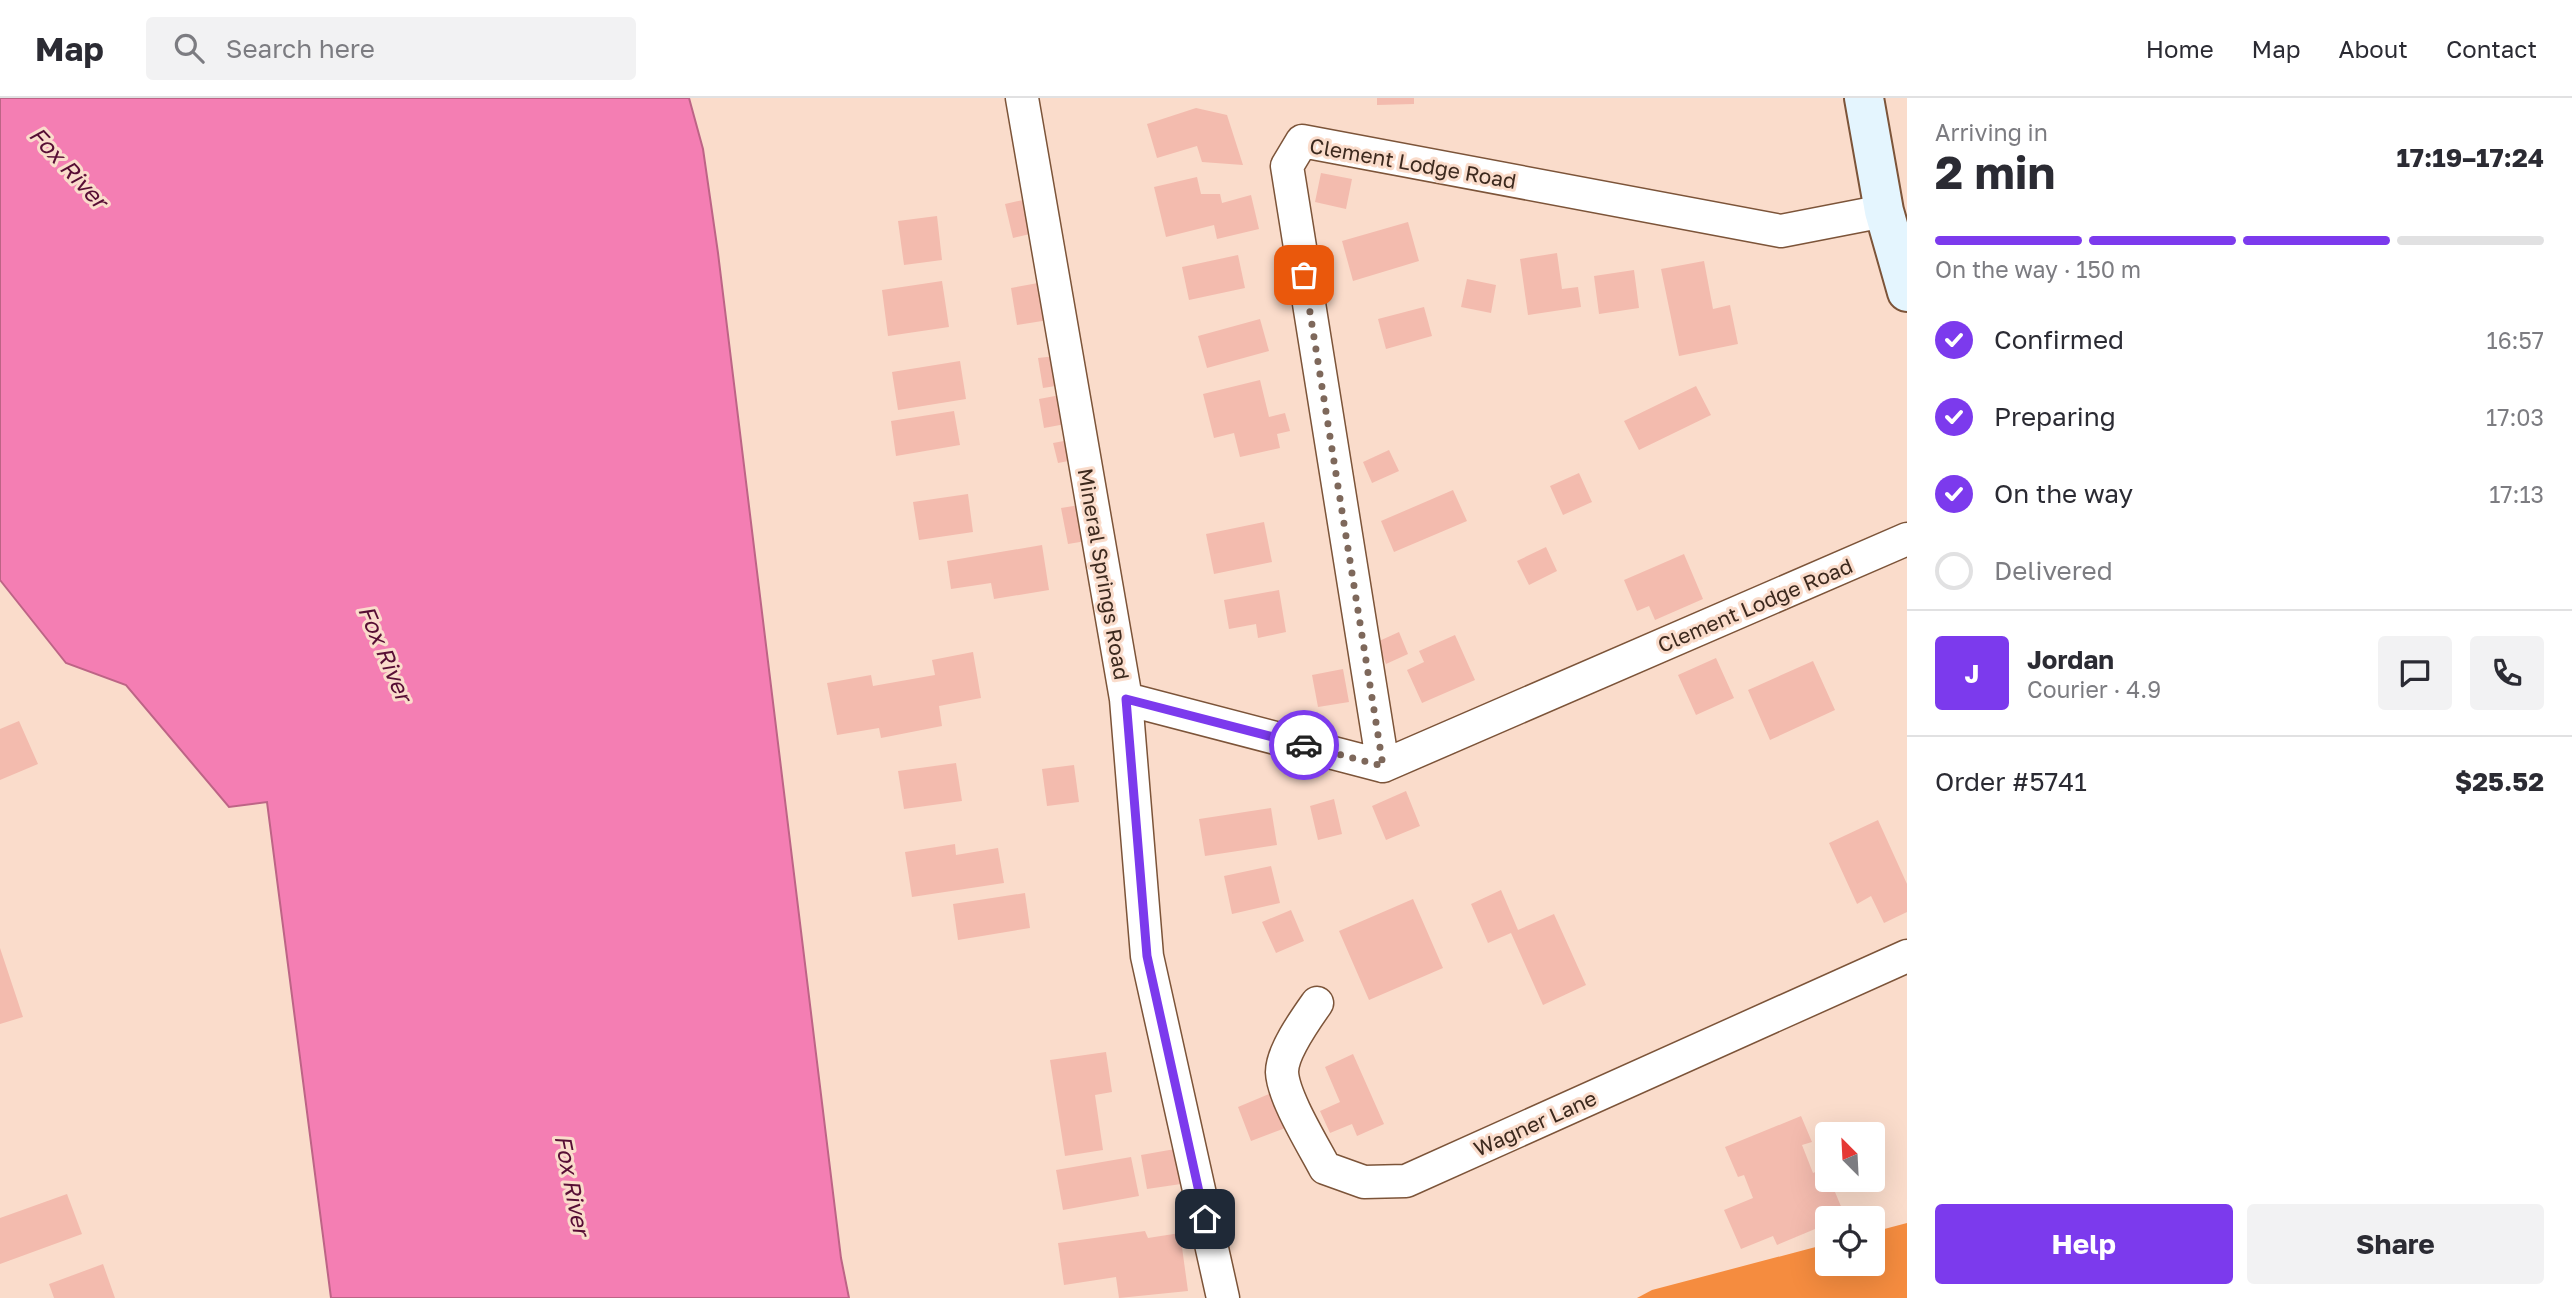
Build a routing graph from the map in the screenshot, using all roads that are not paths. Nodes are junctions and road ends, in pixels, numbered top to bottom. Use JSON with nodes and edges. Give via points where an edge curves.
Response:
{"nodes":[{"id":1,"x":1023,"y":98,"type":"edge"},
{"id":2,"x":1864,"y":98,"type":"edge"},
{"id":3,"x":1884,"y":211,"type":"junction"},
{"id":4,"x":1907,"y":292,"type":"edge"},
{"id":5,"x":1907,"y":539,"type":"edge"},
{"id":6,"x":1126,"y":699,"type":"junction"},
{"id":7,"x":1383,"y":766,"type":"junction"},
{"id":8,"x":1907,"y":956,"type":"edge"},
{"id":9,"x":1317,"y":1003,"type":"dead end"},
{"id":10,"x":1223,"y":1298,"type":"edge"}],
"edges":[{"from":1,"to":6,"type":"street","name":"Mineral Springs Road"},
{"from":2,"to":3,"type":"street"},
{"from":3,"to":4,"type":"street"},
{"from":3,"to":7,"type":"street","name":"Clement Lodge Road","via":[[1781,230],[1302,141],[1287,166]]},
{"from":5,"to":7,"type":"street","name":"Clement Lodge Road"},
{"from":6,"to":7,"type":"street"},
{"from":6,"to":10,"type":"street","name":"Mineral Springs Road","via":[[1147,956]]},
{"from":8,"to":9,"type":"street","name":"Wagner Lane","via":[[1406,1181],[1364,1182],[1325,1168],[1294,1110],[1282,1072],[1298,1030]]}]}
